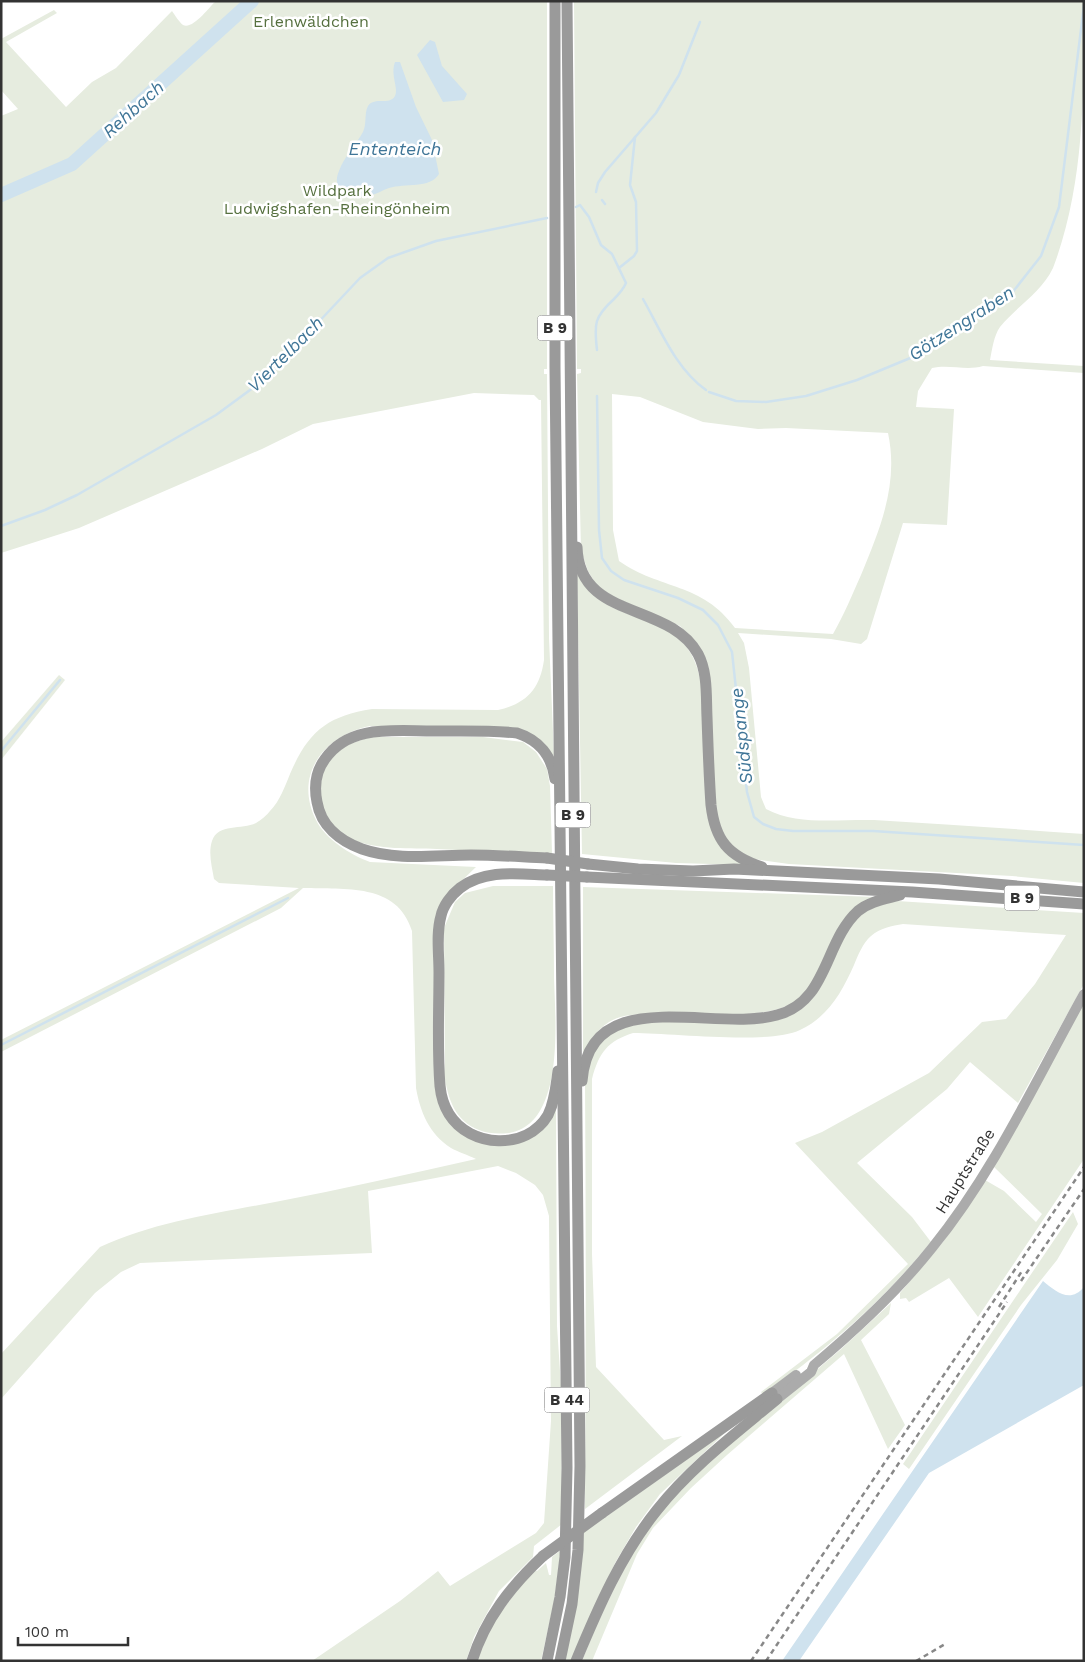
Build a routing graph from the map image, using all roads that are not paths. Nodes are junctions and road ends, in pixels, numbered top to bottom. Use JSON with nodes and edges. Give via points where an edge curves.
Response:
{"nodes":[{"id":1,"x":555,"y":1,"type":"edge"},
{"id":2,"x":567,"y":1,"type":"edge"},
{"id":3,"x":571,"y":520,"type":"junction"},
{"id":4,"x":560,"y":808,"type":"junction"},
{"id":5,"x":775,"y":871,"type":"junction"},
{"id":6,"x":912,"y":892,"type":"junction"},
{"id":7,"x":1084,"y":892,"type":"edge"},
{"id":8,"x":1084,"y":904,"type":"edge"},
{"id":9,"x":1084,"y":994,"type":"edge"},
{"id":10,"x":564,"y":1058,"type":"junction"},
{"id":11,"x":576,"y":1109,"type":"junction"},
{"id":12,"x":775,"y":1396,"type":"junction"},
{"id":13,"x":472,"y":1661,"type":"edge"},
{"id":14,"x":547,"y":1661,"type":"edge"},
{"id":15,"x":560,"y":1661,"type":"edge"},
{"id":16,"x":576,"y":1661,"type":"edge"}],
"edges":[{"from":1,"to":4,"type":"highway","number":"B 9"},
{"from":2,"to":3,"type":"highway","number":"B 9"},
{"from":3,"to":5,"type":"highway","via":[[580,567],[592,588],[615,604],[673,628],[698,654],[705,678],[711,805],[716,832],[738,857]]},
{"from":3,"to":11,"type":"highway","number":"B 9"},
{"from":4,"to":5,"type":"highway","bridge":true,"via":[[554,770],[546,753],[534,741],[517,733],[368,732],[353,735],[323,760],[317,775],[316,796],[320,815],[341,838],[363,849],[392,855],[548,858],[638,869]]},
{"from":4,"to":10,"type":"highway","number":"B 9"},
{"from":5,"to":7,"type":"highway","number":"B 9","via":[[969,881]]},
{"from":6,"to":8,"type":"highway","number":"B 9"},
{"from":6,"to":10,"type":"highway","number":"B 9","bridge":true,"via":[[500,873],[460,888],[441,916],[439,940],[440,1086],[444,1104],[453,1121],[476,1136],[500,1141],[523,1136],[548,1115],[558,1069]]},
{"from":6,"to":11,"type":"highway","via":[[875,901],[858,911],[840,936],[813,991],[790,1010],[766,1018],[638,1019],[612,1026],[588,1053]]},
{"from":9,"to":12,"type":"main road","name":"Hauptstraße","via":[[982,1176],[933,1248],[891,1296],[814,1365],[811,1372]]},
{"from":10,"to":14,"type":"highway","number":"B 44","via":[[568,1468],[565,1557]]},
{"from":11,"to":15,"type":"highway","number":"B 44","via":[[578,1550],[572,1604]]},
{"from":12,"to":13,"type":"highway","bridge":true,"via":[[543,1556],[496,1609]]},
{"from":12,"to":16,"type":"highway","via":[[710,1455],[656,1511],[615,1574]]}]}
